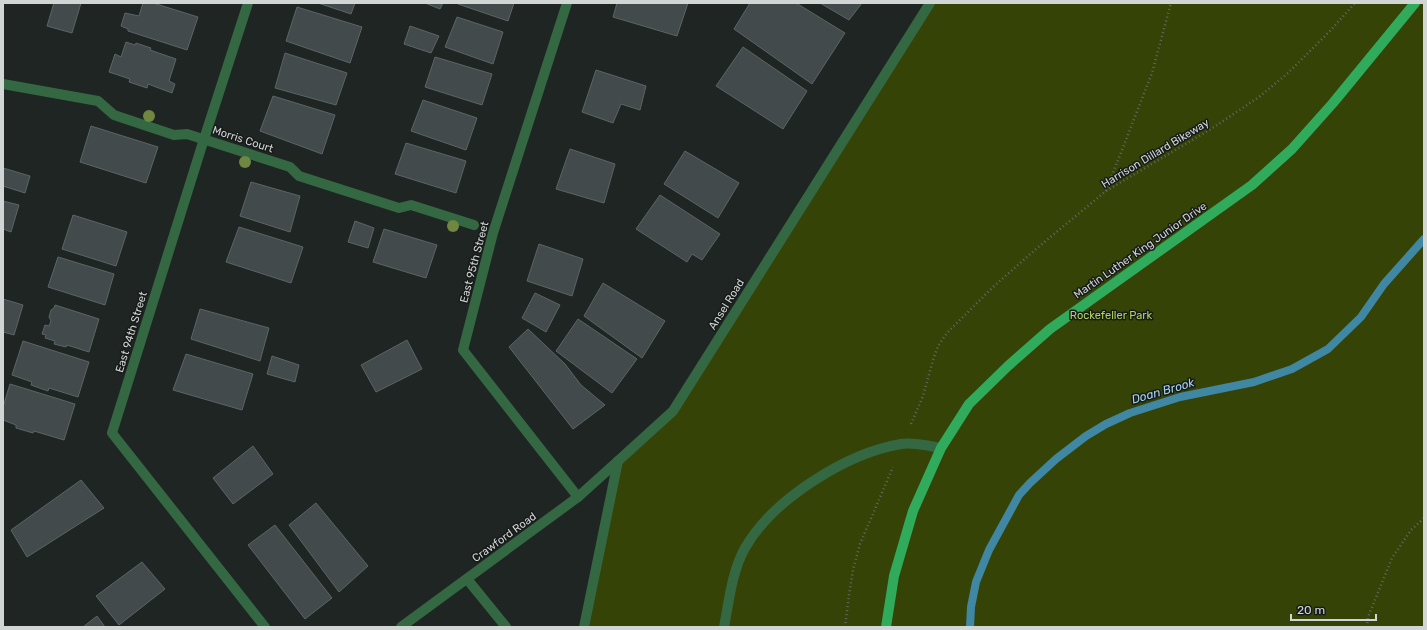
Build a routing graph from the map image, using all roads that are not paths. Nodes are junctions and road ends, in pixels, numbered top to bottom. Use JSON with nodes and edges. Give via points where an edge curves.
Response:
{"nodes":[{"id":1,"x":248,"y":3,"type":"edge"},
{"id":2,"x":567,"y":3,"type":"edge"},
{"id":3,"x":930,"y":3,"type":"edge"},
{"id":4,"x":1415,"y":3,"type":"edge"},
{"id":5,"x":3,"y":84,"type":"edge"},
{"id":6,"x":204,"y":139,"type":"junction"},
{"id":7,"x":474,"y":225,"type":"dead end"},
{"id":8,"x":941,"y":448,"type":"junction"},
{"id":9,"x":618,"y":461,"type":"junction"},
{"id":10,"x":578,"y":498,"type":"junction"},
{"id":11,"x":467,"y":579,"type":"junction"},
{"id":12,"x":265,"y":627,"type":"edge"},
{"id":13,"x":402,"y":627,"type":"edge"},
{"id":14,"x":506,"y":627,"type":"edge"},
{"id":15,"x":584,"y":627,"type":"edge"},
{"id":16,"x":724,"y":627,"type":"edge"},
{"id":17,"x":886,"y":627,"type":"edge"}],
"edges":[{"from":1,"to":6,"type":"street","name":"East 94th Street"},
{"from":2,"to":10,"type":"street","name":"East 95th Street","via":[[493,233],[463,350]]},
{"from":3,"to":9,"type":"street","name":"Ansel Road","via":[[673,411]]},
{"from":4,"to":8,"type":"main road","name":"Martin Luther King Junior Drive","via":[[1292,149],[1252,185],[1050,329],[969,404]]},
{"from":5,"to":6,"type":"street","name":"Morris Court","via":[[98,102],[114,115],[174,135],[187,134]]},
{"from":6,"to":7,"type":"street","name":"Morris Court","via":[[290,167],[299,176],[399,208],[410,205]]},
{"from":6,"to":12,"type":"street","name":"East 94th Street","via":[[112,433]]},
{"from":8,"to":16,"type":"street","via":[[903,443],[873,451],[821,475],[779,508],[745,548],[735,572]]},
{"from":8,"to":17,"type":"main road","name":"Martin Luther King Junior Drive","via":[[913,511],[894,576]]},
{"from":9,"to":10,"type":"street","name":"Crawford Road"},
{"from":9,"to":15,"type":"street"},
{"from":10,"to":11,"type":"street","name":"Crawford Road"},
{"from":11,"to":13,"type":"street","name":"Crawford Road"},
{"from":11,"to":14,"type":"street"}]}
